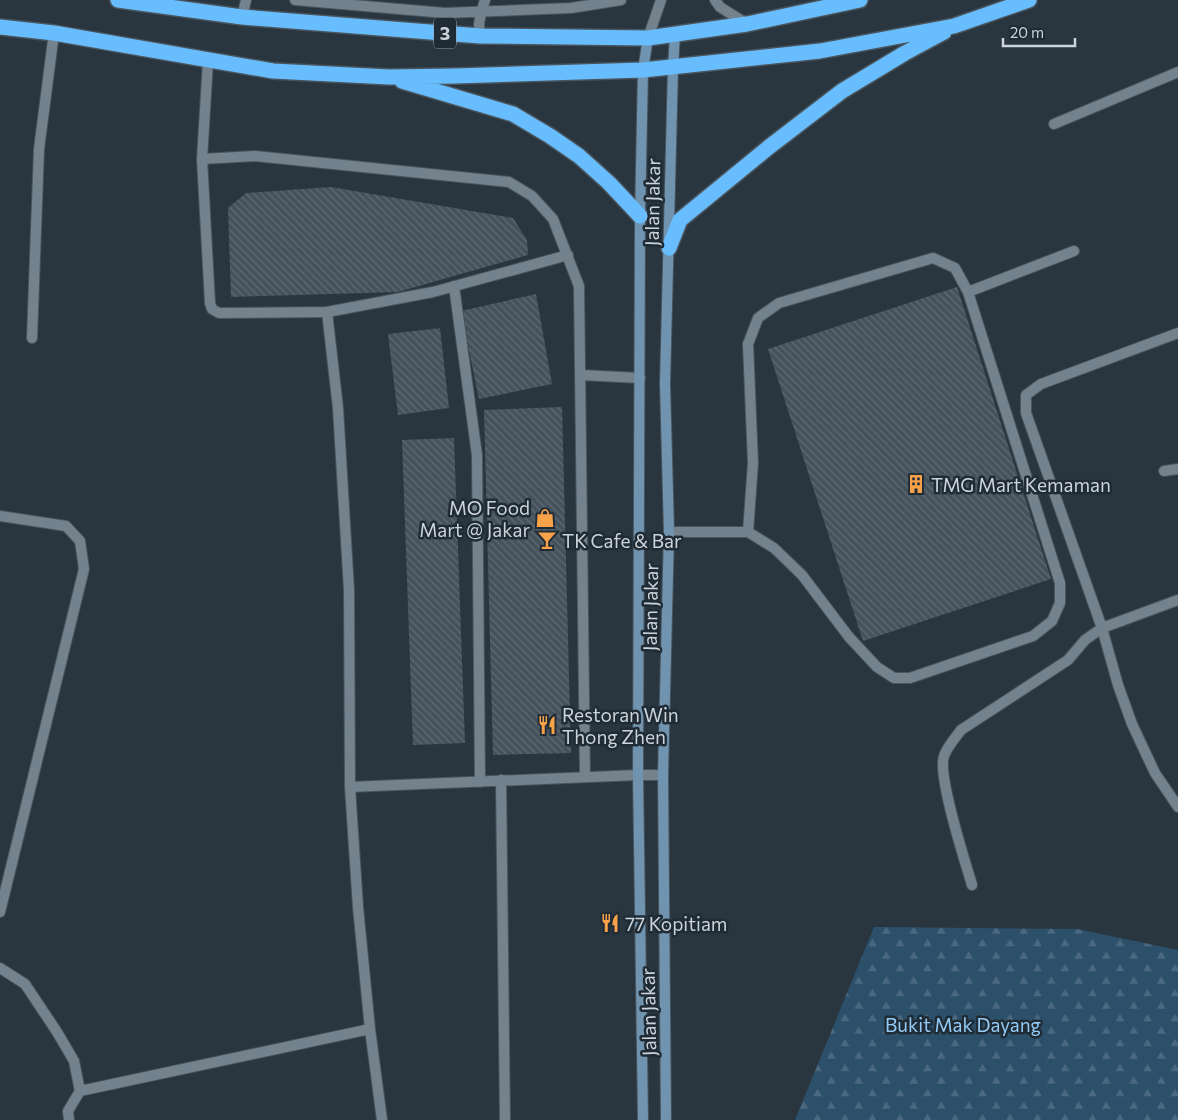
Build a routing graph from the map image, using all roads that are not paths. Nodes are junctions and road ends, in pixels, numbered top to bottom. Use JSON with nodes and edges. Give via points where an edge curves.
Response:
{"nodes":[{"id":1,"x":118,"y":0,"type":"edge"},
{"id":2,"x":246,"y":0,"type":"edge"},
{"id":3,"x":295,"y":0,"type":"edge"},
{"id":4,"x":485,"y":0,"type":"edge"},
{"id":5,"x":621,"y":0,"type":"edge"},
{"id":6,"x":661,"y":0,"type":"edge"},
{"id":7,"x":715,"y":0,"type":"edge"},
{"id":8,"x":860,"y":0,"type":"edge"},
{"id":9,"x":1030,"y":0,"type":"edge"},
{"id":10,"x":481,"y":13,"type":"junction"},
{"id":11,"x":242,"y":17,"type":"junction"},
{"id":12,"x":748,"y":24,"type":"junction"},
{"id":13,"x":954,"y":26,"type":"junction"},
{"id":14,"x":0,"y":27,"type":"edge"},
{"id":15,"x":54,"y":34,"type":"junction"},
{"id":16,"x":676,"y":34,"type":"junction"},
{"id":17,"x":480,"y":36,"type":"junction"},
{"id":18,"x":648,"y":38,"type":"junction"},
{"id":19,"x":208,"y":61,"type":"junction"},
{"id":20,"x":673,"y":68,"type":"junction"},
{"id":21,"x":644,"y":70,"type":"junction"},
{"id":22,"x":1178,"y":72,"type":"edge"},
{"id":23,"x":389,"y":77,"type":"junction"},
{"id":24,"x":1054,"y":124,"type":"dead end"},
{"id":25,"x":202,"y":159,"type":"junction"},
{"id":26,"x":640,"y":216,"type":"junction"},
{"id":27,"x":669,"y":248,"type":"junction"},
{"id":28,"x":1074,"y":251,"type":"dead end"},
{"id":29,"x":568,"y":255,"type":"junction"},
{"id":30,"x":454,"y":286,"type":"junction"},
{"id":31,"x":968,"y":292,"type":"junction"},
{"id":32,"x":326,"y":312,"type":"junction"},
{"id":33,"x":1178,"y":333,"type":"edge"},
{"id":34,"x":32,"y":338,"type":"dead end"},
{"id":35,"x":581,"y":375,"type":"junction"},
{"id":36,"x":640,"y":378,"type":"junction"},
{"id":37,"x":1178,"y":469,"type":"edge"},
{"id":38,"x":1164,"y":471,"type":"dead end"},
{"id":39,"x":0,"y":516,"type":"edge"},
{"id":40,"x":669,"y":532,"type":"junction"},
{"id":41,"x":748,"y":532,"type":"junction"},
{"id":42,"x":1178,"y":600,"type":"edge"},
{"id":43,"x":1102,"y":628,"type":"junction"},
{"id":44,"x":663,"y":775,"type":"junction"},
{"id":45,"x":638,"y":776,"type":"junction"},
{"id":46,"x":585,"y":777,"type":"junction"},
{"id":47,"x":501,"y":780,"type":"junction"},
{"id":48,"x":480,"y":782,"type":"junction"},
{"id":49,"x":350,"y":787,"type":"junction"},
{"id":50,"x":1178,"y":806,"type":"edge"},
{"id":51,"x":972,"y":885,"type":"dead end"},
{"id":52,"x":0,"y":912,"type":"edge"},
{"id":53,"x":0,"y":968,"type":"edge"},
{"id":54,"x":370,"y":1029,"type":"junction"},
{"id":55,"x":80,"y":1091,"type":"junction"},
{"id":56,"x":69,"y":1120,"type":"edge"},
{"id":57,"x":382,"y":1120,"type":"edge"},
{"id":58,"x":505,"y":1120,"type":"edge"},
{"id":59,"x":643,"y":1120,"type":"edge"},
{"id":60,"x":666,"y":1120,"type":"edge"}],
"edges":[{"from":1,"to":11,"type":"highway","number":"3"},
{"from":2,"to":11,"type":"street"},
{"from":3,"to":10,"type":"street","via":[[445,13]]},
{"from":4,"to":10,"type":"street"},
{"from":5,"to":10,"type":"street","via":[[571,8]]},
{"from":6,"to":18,"type":"street"},
{"from":7,"to":12,"type":"street","via":[[720,7]]},
{"from":8,"to":12,"type":"highway","number":"3"},
{"from":9,"to":13,"type":"highway","number":"3"},
{"from":10,"to":17,"type":"street"},
{"from":11,"to":17,"type":"highway","number":"3"},
{"from":12,"to":16,"type":"highway","number":"3"},
{"from":13,"to":20,"type":"highway","number":"3","via":[[820,51]]},
{"from":13,"to":27,"type":"highway","via":[[842,91],[770,147],[680,220]]},
{"from":14,"to":15,"type":"highway","number":"3"},
{"from":15,"to":19,"type":"highway","number":"3"},
{"from":15,"to":34,"type":"street","via":[[38,149]]},
{"from":16,"to":18,"type":"highway","number":"3"},
{"from":16,"to":20,"type":"main road","name":"Jalan Jakar"},
{"from":17,"to":18,"type":"highway","number":"3"},
{"from":18,"to":21,"type":"main road","name":"Jalan Jakar"},
{"from":19,"to":23,"type":"highway","number":"3","via":[[273,71]]},
{"from":19,"to":25,"type":"street"},
{"from":20,"to":21,"type":"highway","number":"3"},
{"from":20,"to":27,"type":"main road","name":"Jalan Jakar"},
{"from":21,"to":23,"type":"highway","number":"3"},
{"from":21,"to":26,"type":"main road","name":"Jalan Jakar"},
{"from":22,"to":24,"type":"street"},
{"from":23,"to":26,"type":"highway","via":[[513,114],[579,156]]},
{"from":25,"to":29,"type":"street","via":[[255,156],[509,182],[532,196],[553,220]]},
{"from":25,"to":32,"type":"street","via":[[212,309],[219,314]]},
{"from":26,"to":36,"type":"main road","name":"Jalan Jakar"},
{"from":27,"to":40,"type":"main road","name":"Jalan Jakar","via":[[665,384]]},
{"from":28,"to":31,"type":"street"},
{"from":29,"to":30,"type":"street"},
{"from":29,"to":35,"type":"street","via":[[579,286]]},
{"from":30,"to":32,"type":"street"},
{"from":30,"to":48,"type":"street","via":[[477,455]]},
{"from":31,"to":41,"type":"street","via":[[955,268],[933,258],[779,303],[758,318],[748,344],[753,463]]},
{"from":31,"to":41,"type":"street","via":[[1060,583],[1060,603],[1052,621],[1033,636],[910,678],[894,678],[877,667],[849,636],[795,568],[774,548]]},
{"from":32,"to":49,"type":"street","via":[[338,408],[349,590]]},
{"from":33,"to":43,"type":"street","via":[[1041,384],[1026,395],[1026,414]]},
{"from":35,"to":36,"type":"street"},
{"from":35,"to":46,"type":"street"},
{"from":36,"to":45,"type":"main road","name":"Jalan Jakar"},
{"from":37,"to":38,"type":"street"},
{"from":39,"to":52,"type":"street","via":[[66,526],[80,540],[84,568]]},
{"from":40,"to":41,"type":"street"},
{"from":40,"to":44,"type":"main road","name":"Jalan Jakar"},
{"from":42,"to":43,"type":"street"},
{"from":43,"to":50,"type":"street","via":[[1132,724],[1155,773]]},
{"from":43,"to":51,"type":"street","via":[[1085,640],[1068,660],[961,730],[943,758],[943,778]]},
{"from":44,"to":45,"type":"street"},
{"from":44,"to":60,"type":"main road","name":"Jalan Jakar"},
{"from":45,"to":46,"type":"street"},
{"from":45,"to":59,"type":"main road","name":"Jalan Jakar"},
{"from":46,"to":47,"type":"street"},
{"from":47,"to":48,"type":"street"},
{"from":47,"to":58,"type":"street"},
{"from":48,"to":49,"type":"street"},
{"from":49,"to":54,"type":"street"},
{"from":53,"to":55,"type":"street","via":[[25,984],[74,1061]]},
{"from":54,"to":55,"type":"street"},
{"from":54,"to":57,"type":"street"},
{"from":55,"to":56,"type":"street","via":[[68,1110]]}]}
